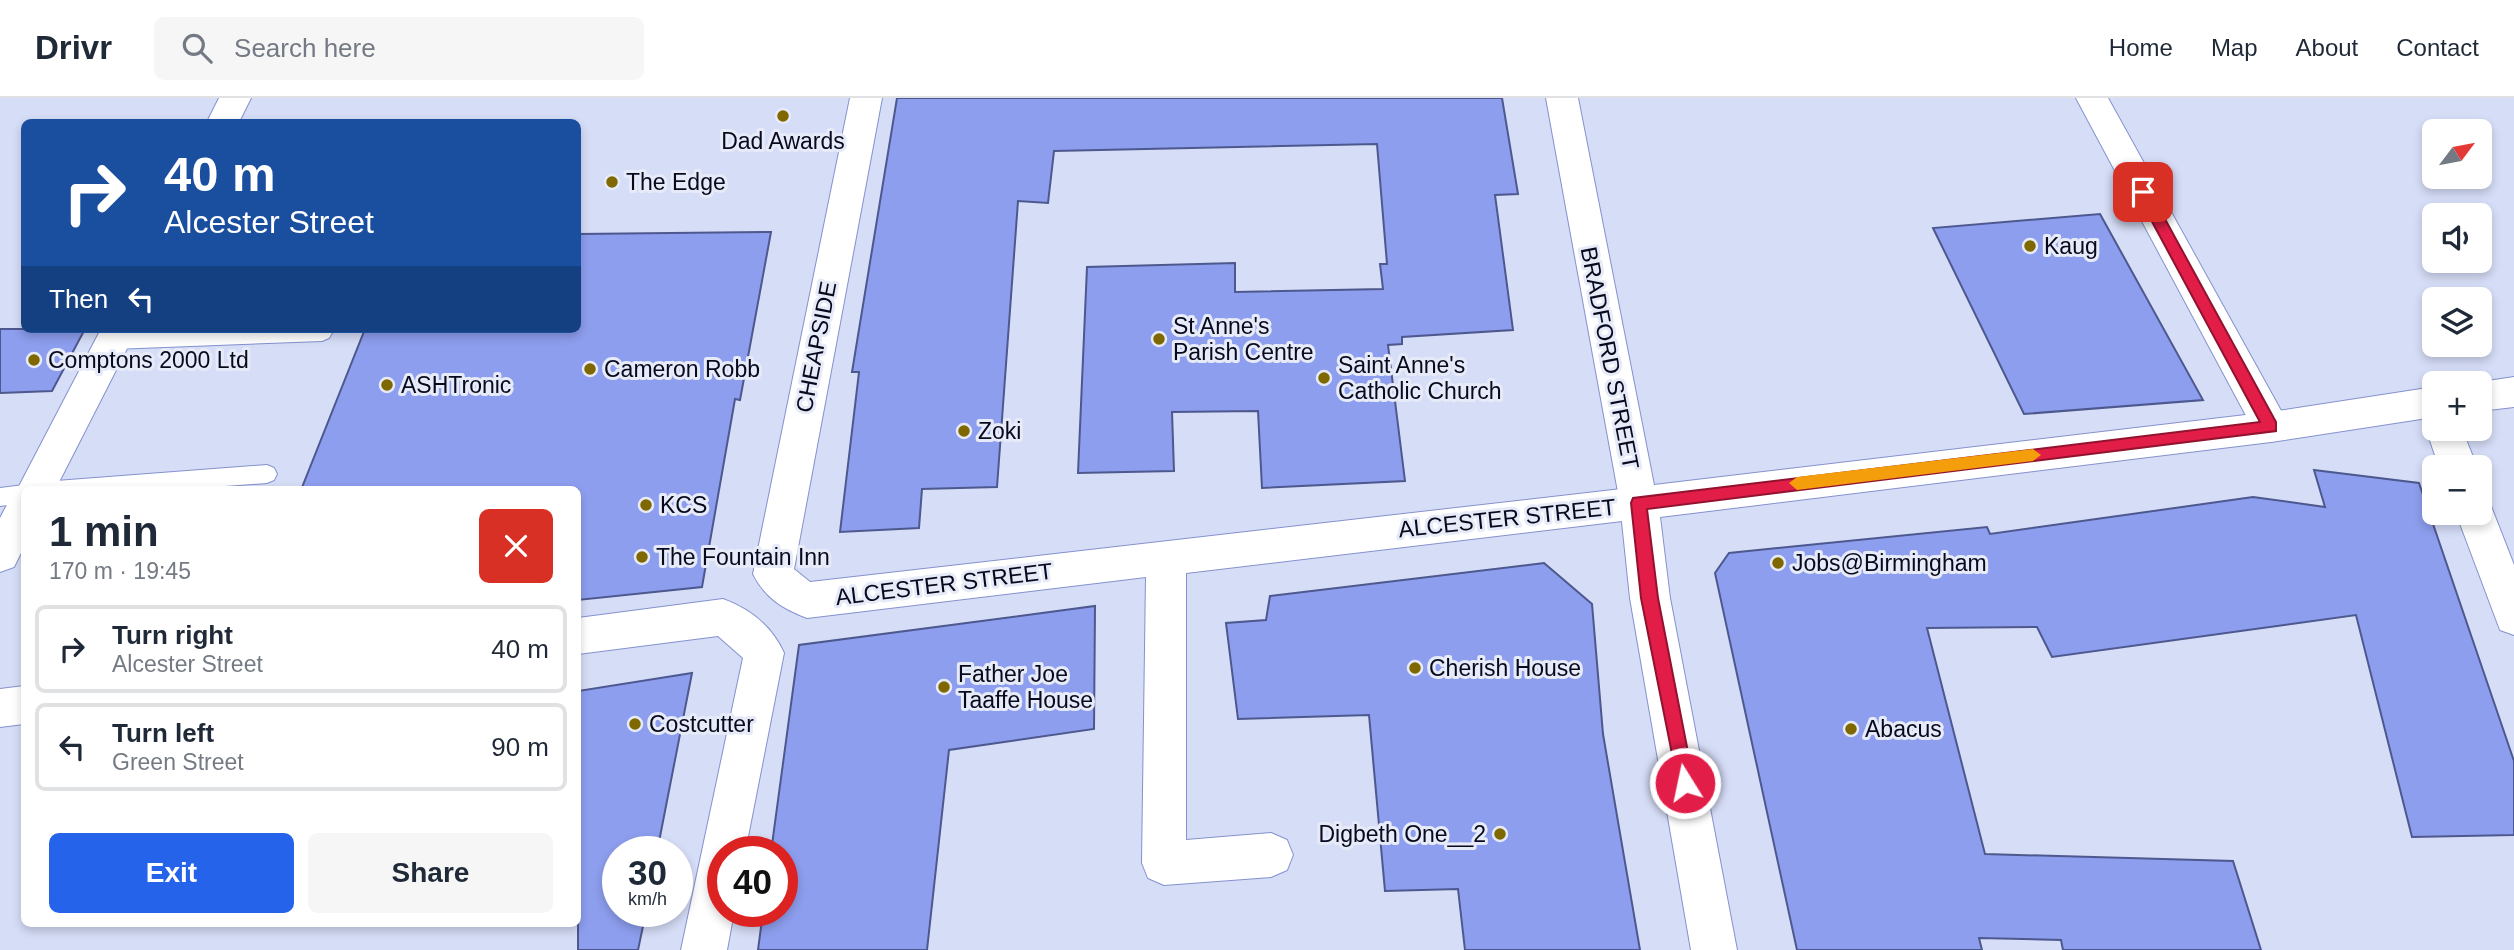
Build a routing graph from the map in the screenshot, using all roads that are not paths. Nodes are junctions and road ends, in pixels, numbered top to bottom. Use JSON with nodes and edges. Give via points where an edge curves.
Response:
{"nodes":[{"id":1,"x":235,"y":98,"type":"edge"},
{"id":2,"x":866,"y":98,"type":"edge"},
{"id":3,"x":1562,"y":98,"type":"edge"},
{"id":4,"x":2092,"y":98,"type":"edge"},
{"id":5,"x":224,"y":119,"type":"edge"},
{"id":6,"x":322,"y":333,"type":"dead end"},
{"id":7,"x":116,"y":335,"type":"edge"},
{"id":8,"x":2514,"y":392,"type":"edge"},
{"id":9,"x":2492,"y":395,"type":"edge"},
{"id":10,"x":2422,"y":405,"type":"edge"},
{"id":11,"x":2271,"y":427,"type":"junction"},
{"id":12,"x":267,"y":474,"type":"dead end"},
{"id":13,"x":38,"y":486,"type":"edge"},
{"id":14,"x":109,"y":486,"type":"edge"},
{"id":15,"x":21,"y":494,"type":"edge"},
{"id":16,"x":0,"y":497,"type":"edge"},
{"id":17,"x":1639,"y":503,"type":"junction"},
{"id":18,"x":21,"y":516,"type":"edge"},
{"id":19,"x":2480,"y":525,"type":"edge"},
{"id":20,"x":0,"y":555,"type":"edge"},
{"id":21,"x":1166,"y":557,"type":"junction"},
{"id":22,"x":789,"y":591,"type":"joint"},
{"id":23,"x":2514,"y":617,"type":"edge"},
{"id":24,"x":581,"y":636,"type":"edge"},
{"id":25,"x":21,"y":705,"type":"edge"},
{"id":26,"x":0,"y":708,"type":"edge"},
{"id":27,"x":727,"y":836,"type":"edge"},
{"id":28,"x":1271,"y":855,"type":"dead end"},
{"id":29,"x":709,"y":927,"type":"edge"},
{"id":30,"x":704,"y":950,"type":"edge"},
{"id":31,"x":1714,"y":950,"type":"edge"}],
"edges":[{"from":1,"to":5,"type":"street"},
{"from":2,"to":22,"type":"street","name":"CHEAPSIDE","via":[[773,574]]},
{"from":3,"to":17,"type":"street","name":"BRADFORD STREET"},
{"from":4,"to":11,"type":"street"},
{"from":6,"to":7,"type":"lane"},
{"from":7,"to":13,"type":"street"},
{"from":8,"to":9,"type":"street"},
{"from":10,"to":11,"type":"street","name":"ALCESTER STREET"},
{"from":11,"to":17,"type":"street","name":"ALCESTER STREET"},
{"from":12,"to":14,"type":"lane"},
{"from":15,"to":16,"type":"lane"},
{"from":17,"to":21,"type":"street","name":"ALCESTER STREET"},
{"from":17,"to":31,"type":"street","name":"BRADFORD STREET","via":[[1650,598]]},
{"from":18,"to":20,"type":"street"},
{"from":19,"to":23,"type":"street"},
{"from":21,"to":22,"type":"street","name":"ALCESTER STREET","via":[[807,600]]},
{"from":21,"to":28,"type":"street","via":[[1164,863]]},
{"from":24,"to":27,"type":"street","via":[[723,617],[747,633],[764,653]]},
{"from":25,"to":26,"type":"street"},
{"from":29,"to":30,"type":"street"}]}
